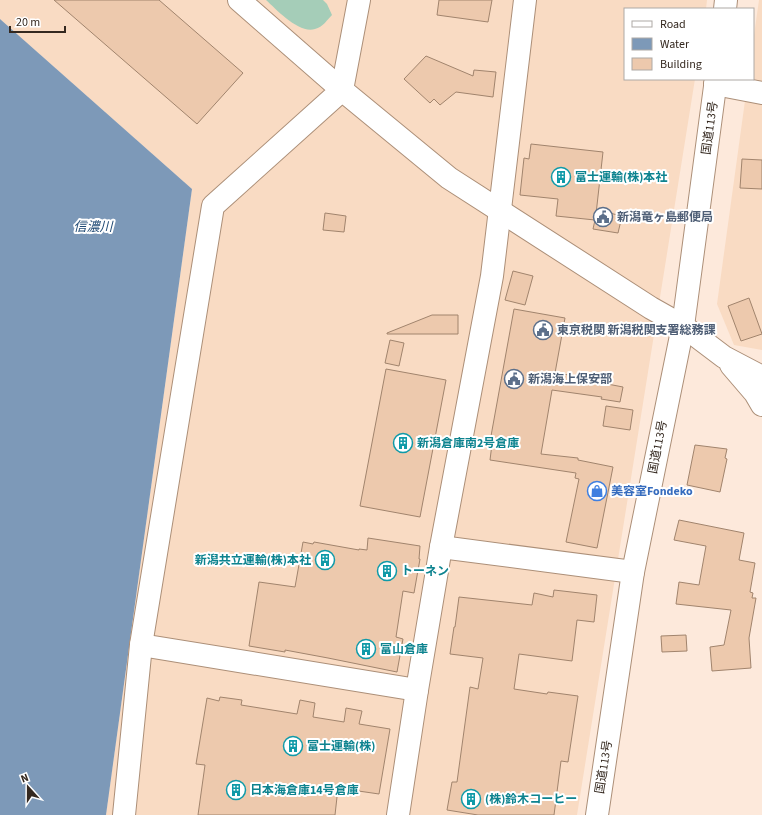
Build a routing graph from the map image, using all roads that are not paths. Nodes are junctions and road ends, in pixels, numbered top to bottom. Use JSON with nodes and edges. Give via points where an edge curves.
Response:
{"nodes":[{"id":1,"x":239,"y":0,"type":"edge"},
{"id":2,"x":359,"y":0,"type":"edge"},
{"id":3,"x":525,"y":0,"type":"edge"},
{"id":4,"x":716,"y":82,"type":"edge"},
{"id":5,"x":342,"y":90,"type":"junction"},
{"id":6,"x":762,"y":93,"type":"edge"},
{"id":7,"x":500,"y":210,"type":"junction"},
{"id":8,"x":683,"y":326,"type":"junction"},
{"id":9,"x":724,"y":357,"type":"junction"},
{"id":10,"x":762,"y":376,"type":"edge"},
{"id":11,"x":762,"y":405,"type":"edge"},
{"id":12,"x":441,"y":547,"type":"junction"},
{"id":13,"x":633,"y":572,"type":"junction"},
{"id":14,"x":141,"y":645,"type":"junction"},
{"id":15,"x":417,"y":690,"type":"junction"},
{"id":16,"x":124,"y":815,"type":"edge"},
{"id":17,"x":398,"y":815,"type":"edge"},
{"id":18,"x":597,"y":815,"type":"edge"}],
"edges":[{"from":1,"to":5,"type":"main road"},
{"from":2,"to":5,"type":"main road"},
{"from":3,"to":7,"type":"main road"},
{"from":4,"to":6,"type":"main road"},
{"from":4,"to":8,"type":"main road","name":"国道113号"},
{"from":5,"to":7,"type":"main road","via":[[449,178]]},
{"from":5,"to":14,"type":"main road","via":[[213,206]]},
{"from":7,"to":8,"type":"main road"},
{"from":7,"to":12,"type":"main road","via":[[492,276]]},
{"from":8,"to":9,"type":"main road"},
{"from":8,"to":13,"type":"main road","name":"国道113号"},
{"from":9,"to":10,"type":"main road"},
{"from":9,"to":11,"type":"main road"},
{"from":12,"to":13,"type":"main road"},
{"from":12,"to":15,"type":"main road"},
{"from":13,"to":18,"type":"main road","name":"国道113号"},
{"from":14,"to":15,"type":"main road"},
{"from":14,"to":16,"type":"main road"},
{"from":15,"to":17,"type":"main road"}]}
